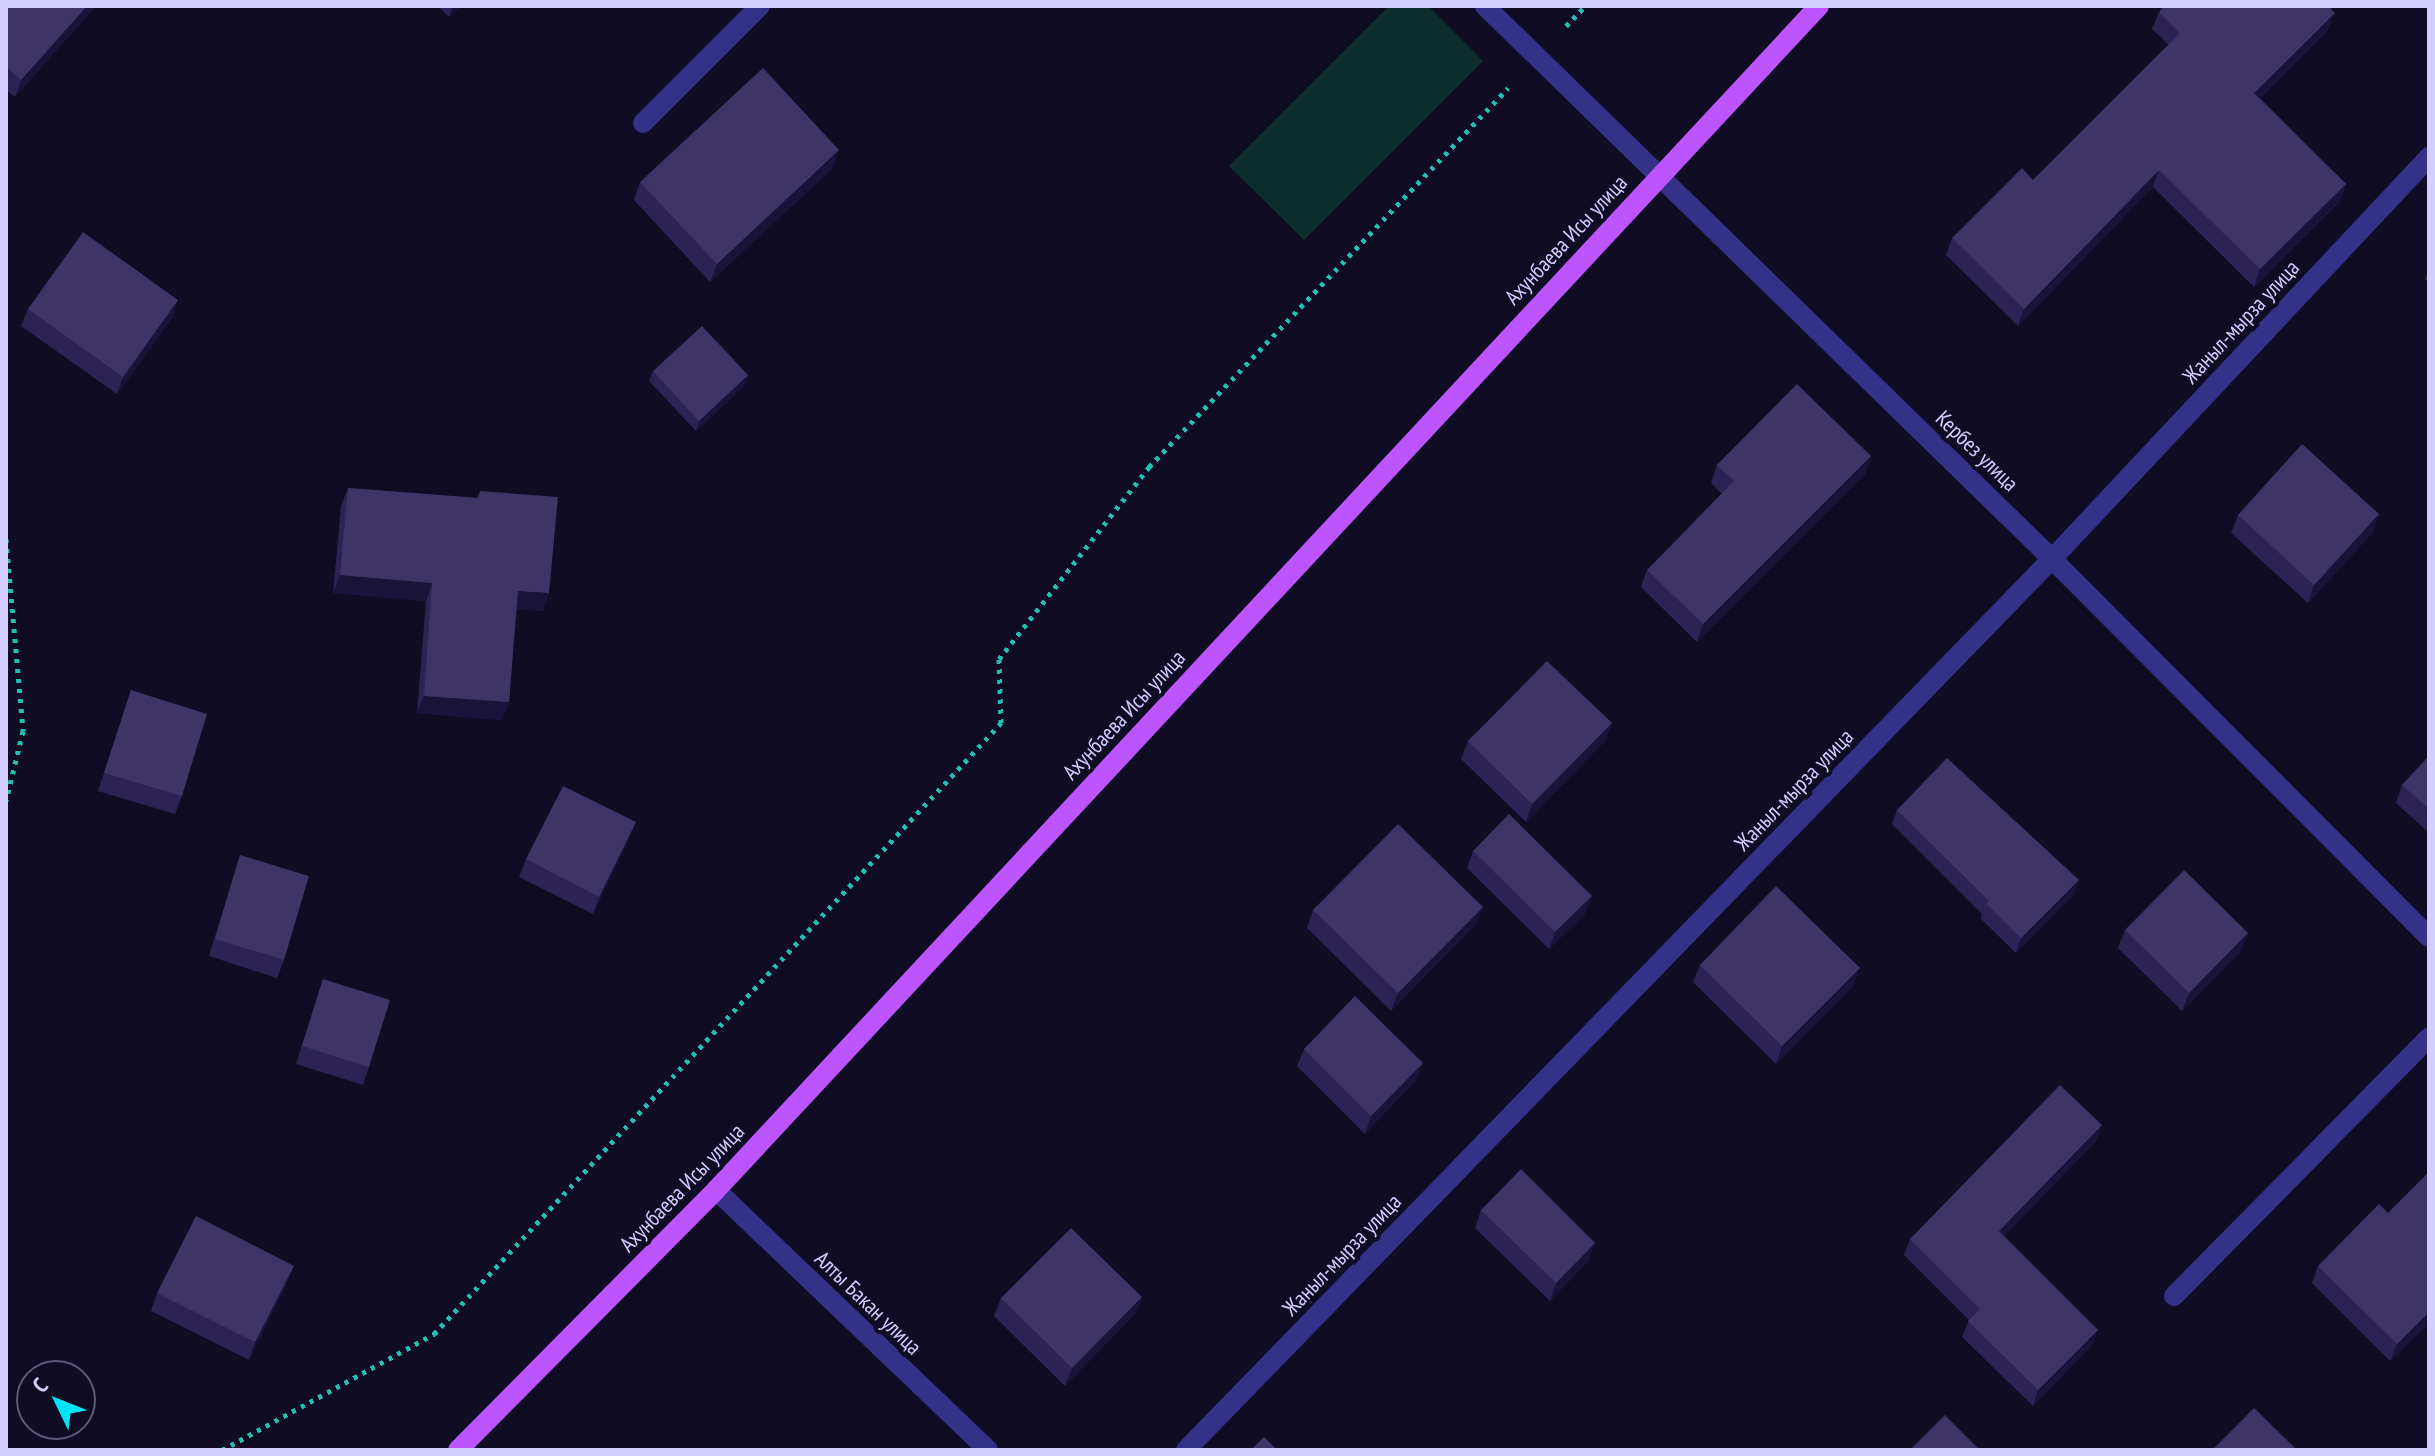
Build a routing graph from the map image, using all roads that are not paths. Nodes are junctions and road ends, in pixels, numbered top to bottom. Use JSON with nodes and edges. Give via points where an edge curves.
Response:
{"nodes":[{"id":1,"x":760,"y":6,"type":"edge"},
{"id":2,"x":1485,"y":6,"type":"edge"},
{"id":3,"x":1819,"y":6,"type":"edge"},
{"id":4,"x":643,"y":123,"type":"dead end"},
{"id":5,"x":2429,"y":157,"type":"edge"},
{"id":6,"x":1659,"y":175,"type":"junction"},
{"id":7,"x":2052,"y":559,"type":"junction"},
{"id":8,"x":2429,"y":937,"type":"edge"},
{"id":9,"x":2429,"y":1037,"type":"edge"},
{"id":10,"x":716,"y":1190,"type":"junction"},
{"id":11,"x":2174,"y":1296,"type":"dead end"},
{"id":12,"x":458,"y":1450,"type":"edge"},
{"id":13,"x":988,"y":1450,"type":"edge"},
{"id":14,"x":1186,"y":1450,"type":"edge"}],
"edges":[{"from":1,"to":4,"type":"street"},
{"from":2,"to":6,"type":"street","name":"Кербез улица"},
{"from":3,"to":6,"type":"main road","name":"Ахунбаева Исы улица"},
{"from":5,"to":7,"type":"street","name":"Жаныл-мырза улица"},
{"from":6,"to":7,"type":"street","name":"Кербез улица"},
{"from":6,"to":10,"type":"main road","name":"Ахунбаева Исы улица"},
{"from":7,"to":8,"type":"street","name":"Кербез улица"},
{"from":7,"to":14,"type":"street","name":"Жаныл-мырза улица"},
{"from":9,"to":11,"type":"street"},
{"from":10,"to":12,"type":"main road","name":"Ахунбаева Исы улица"},
{"from":10,"to":13,"type":"street","name":"Алты Бакан улица"}]}
